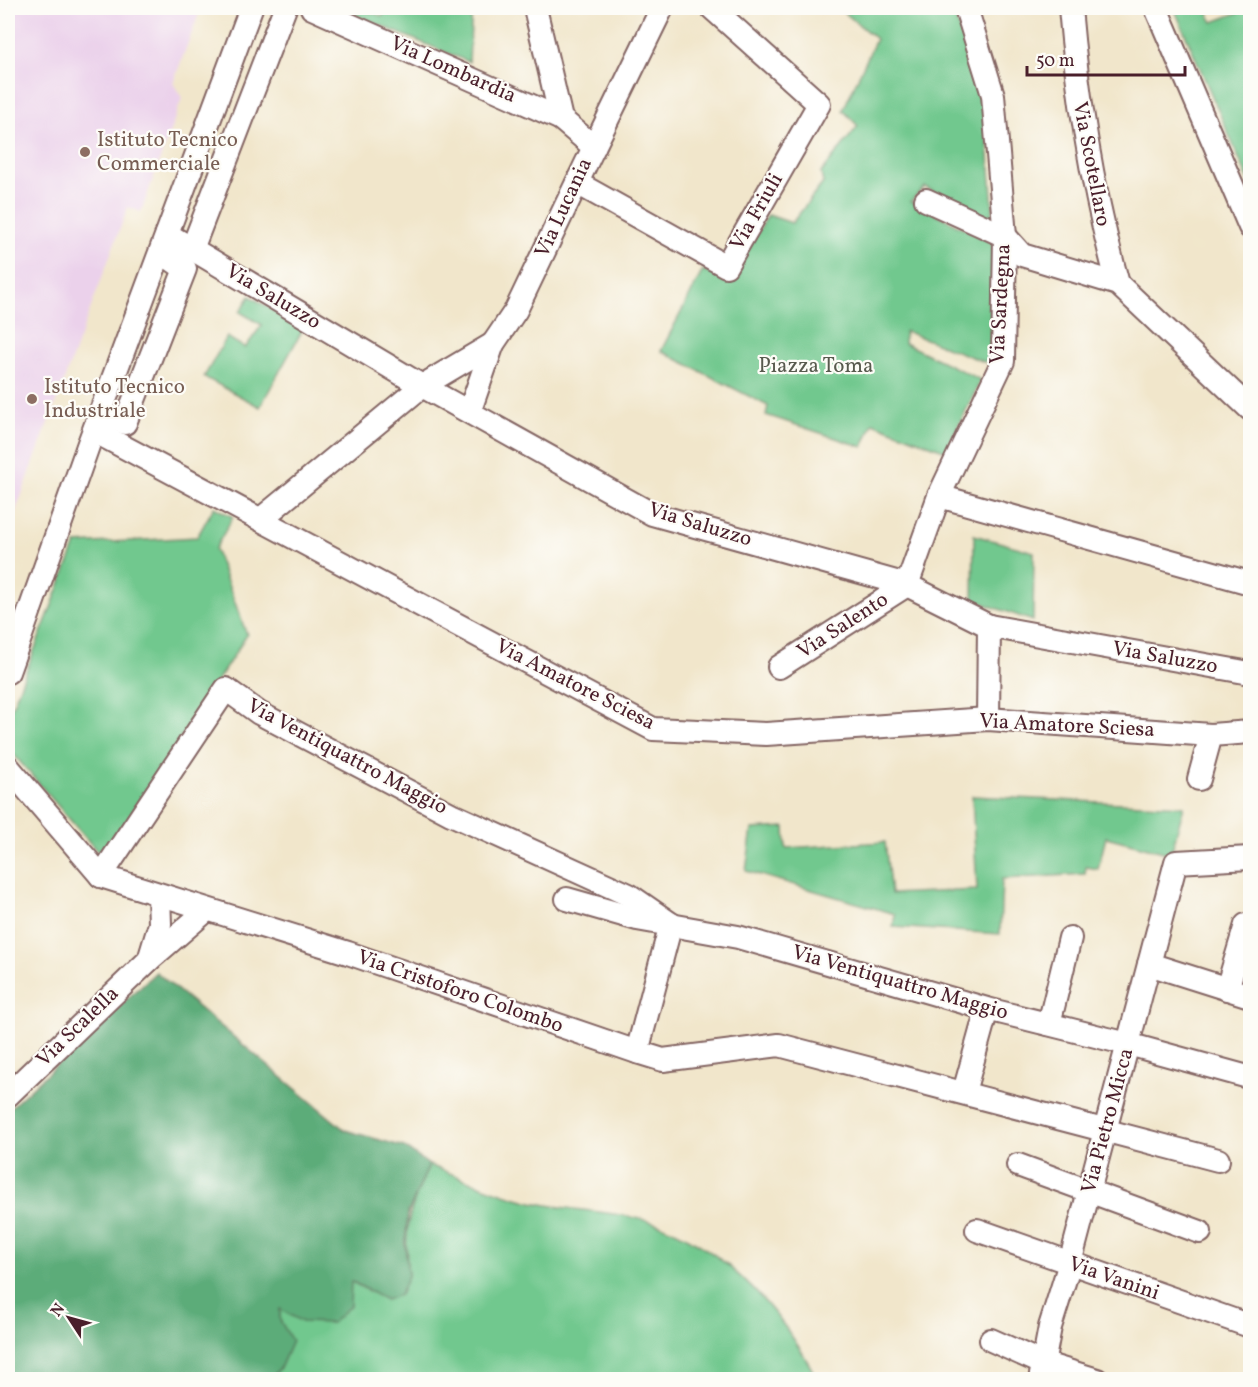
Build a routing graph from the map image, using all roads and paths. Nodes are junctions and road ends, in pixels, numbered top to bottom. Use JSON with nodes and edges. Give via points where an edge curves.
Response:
{"nodes":[{"id":1,"x":251,"y":8,"type":"edge"},
{"id":2,"x":285,"y":8,"type":"edge"},
{"id":3,"x":312,"y":8,"type":"edge"},
{"id":4,"x":535,"y":8,"type":"edge"},
{"id":5,"x":662,"y":8,"type":"edge"},
{"id":6,"x":712,"y":8,"type":"edge"},
{"id":7,"x":966,"y":8,"type":"edge"},
{"id":8,"x":1070,"y":8,"type":"edge"},
{"id":9,"x":1156,"y":8,"type":"edge"},
{"id":10,"x":561,"y":119,"type":"junction"},
{"id":11,"x":594,"y":147,"type":"junction"},
{"id":12,"x":577,"y":183,"type":"junction"},
{"id":13,"x":926,"y":201,"type":"dead end"},
{"id":14,"x":1251,"y":227,"type":"edge"},
{"id":15,"x":1005,"y":236,"type":"junction"},
{"id":16,"x":164,"y":243,"type":"junction"},
{"id":17,"x":192,"y":249,"type":"junction"},
{"id":18,"x":1118,"y":284,"type":"junction"},
{"id":19,"x":494,"y":344,"type":"junction"},
{"id":20,"x":422,"y":386,"type":"junction"},
{"id":21,"x":1251,"y":409,"type":"edge"},
{"id":22,"x":470,"y":410,"type":"junction"},
{"id":23,"x":98,"y":421,"type":"junction"},
{"id":24,"x":939,"y":496,"type":"junction"},
{"id":25,"x":261,"y":519,"type":"junction"},
{"id":26,"x":1251,"y":583,"type":"edge"},
{"id":27,"x":907,"y":585,"type":"junction"},
{"id":28,"x":989,"y":626,"type":"junction"},
{"id":29,"x":779,"y":667,"type":"dead end"},
{"id":30,"x":8,"y":672,"type":"edge"},
{"id":31,"x":1251,"y":673,"type":"edge"},
{"id":32,"x":988,"y":719,"type":"junction"},
{"id":33,"x":1251,"y":732,"type":"edge"},
{"id":34,"x":1211,"y":735,"type":"junction"},
{"id":35,"x":8,"y":766,"type":"edge"},
{"id":36,"x":1199,"y":778,"type":"dead end"},
{"id":37,"x":1251,"y":858,"type":"edge"},
{"id":38,"x":101,"y":876,"type":"junction"},
{"id":39,"x":159,"y":895,"type":"junction"},
{"id":40,"x":567,"y":899,"type":"dead end"},
{"id":41,"x":207,"y":910,"type":"junction"},
{"id":42,"x":671,"y":924,"type":"junction"},
{"id":43,"x":1246,"y":925,"type":"dead end"},
{"id":44,"x":1070,"y":938,"type":"dead end"},
{"id":45,"x":149,"y":960,"type":"junction"},
{"id":46,"x":1149,"y":964,"type":"junction"},
{"id":47,"x":1227,"y":989,"type":"junction"},
{"id":48,"x":1251,"y":996,"type":"edge"},
{"id":49,"x":987,"y":1009,"type":"junction"},
{"id":50,"x":1049,"y":1024,"type":"junction"},
{"id":51,"x":1128,"y":1044,"type":"junction"},
{"id":52,"x":637,"y":1052,"type":"junction"},
{"id":53,"x":1248,"y":1077,"type":"dead end"},
{"id":54,"x":964,"y":1092,"type":"junction"},
{"id":55,"x":8,"y":1095,"type":"edge"},
{"id":56,"x":1106,"y":1131,"type":"junction"},
{"id":57,"x":1218,"y":1160,"type":"dead end"},
{"id":58,"x":1018,"y":1165,"type":"dead end"},
{"id":59,"x":1089,"y":1189,"type":"junction"},
{"id":60,"x":977,"y":1230,"type":"dead end"},
{"id":61,"x":1200,"y":1232,"type":"dead end"},
{"id":62,"x":1070,"y":1263,"type":"junction"},
{"id":63,"x":1251,"y":1326,"type":"edge"},
{"id":64,"x":991,"y":1340,"type":"dead end"},
{"id":65,"x":1041,"y":1371,"type":"edge"},
{"id":66,"x":1097,"y":1380,"type":"edge"}],
"edges":[{"from":1,"to":16,"type":"street"},
{"from":2,"to":17,"type":"street"},
{"from":3,"to":10,"type":"street","name":"Via Lombardia"},
{"from":4,"to":10,"type":"street"},
{"from":5,"to":11,"type":"street"},
{"from":6,"to":12,"type":"street","name":"Via Friuli","via":[[819,104],[726,266]]},
{"from":7,"to":15,"type":"street","name":"Via Sardegna","via":[[993,95]]},
{"from":8,"to":18,"type":"street","name":"Via Scotellaro","via":[[1077,91],[1102,228]]},
{"from":9,"to":14,"type":"street"},
{"from":10,"to":11,"type":"street","name":"Via Lucania"},
{"from":11,"to":12,"type":"street","name":"Via Lucania"},
{"from":12,"to":19,"type":"street","name":"Via Lucania","via":[[516,310]]},
{"from":13,"to":15,"type":"street"},
{"from":15,"to":18,"type":"street","via":[[1022,255]]},
{"from":15,"to":24,"type":"street","name":"Via Sardegna","via":[[1003,361]]},
{"from":16,"to":17,"type":"street","name":"Via Saluzzo"},
{"from":16,"to":23,"type":"street"},
{"from":17,"to":20,"type":"street","name":"Via Saluzzo"},
{"from":18,"to":21,"type":"street"},
{"from":19,"to":20,"type":"street","name":"Via Lucania"},
{"from":19,"to":22,"type":"street","name":"Via Lucania"},
{"from":20,"to":22,"type":"street","name":"Via Saluzzo"},
{"from":20,"to":25,"type":"street","name":"Via Lucania"},
{"from":22,"to":27,"type":"street","name":"Via Saluzzo","via":[[652,514]]},
{"from":23,"to":25,"type":"street","name":"Via Amatore Sciesa"},
{"from":23,"to":30,"type":"street"},
{"from":24,"to":26,"type":"street"},
{"from":24,"to":27,"type":"street","name":"Via Sardegna"},
{"from":25,"to":32,"type":"street","name":"Via Amatore Sciesa","via":[[653,729],[766,734]]},
{"from":27,"to":28,"type":"street","name":"Via Saluzzo"},
{"from":27,"to":29,"type":"street","name":"Via Salento"},
{"from":28,"to":31,"type":"street","name":"Via Saluzzo"},
{"from":28,"to":32,"type":"street"},
{"from":32,"to":34,"type":"street","name":"Via Amatore Sciesa"},
{"from":33,"to":34,"type":"street","name":"Via Amatore Sciesa"},
{"from":34,"to":36,"type":"street"},
{"from":35,"to":38,"type":"street"},
{"from":37,"to":46,"type":"street","name":"Via Pietro Micca","via":[[1176,862]]},
{"from":38,"to":39,"type":"street","name":"Via Cristoforo Colombo"},
{"from":38,"to":42,"type":"street","name":"Via Ventiquattro Maggio","via":[[226,689],[259,713],[452,814],[629,895]]},
{"from":39,"to":41,"type":"street","name":"Via Cristoforo Colombo"},
{"from":39,"to":45,"type":"street","name":"Via Scalella","via":[[160,924]]},
{"from":40,"to":42,"type":"street","name":"Via Ventiquattro Maggio","via":[[637,919]]},
{"from":41,"to":45,"type":"street","name":"Via Scalella"},
{"from":41,"to":52,"type":"street","name":"Via Cristoforo Colombo","via":[[348,953]]},
{"from":42,"to":49,"type":"street","name":"Via Ventiquattro Maggio","via":[[738,937]]},
{"from":42,"to":52,"type":"street"},
{"from":43,"to":47,"type":"street"},
{"from":44,"to":50,"type":"street"},
{"from":45,"to":55,"type":"street","name":"Via Scalella"},
{"from":46,"to":47,"type":"street"},
{"from":46,"to":51,"type":"street","name":"Via Pietro Micca"},
{"from":47,"to":48,"type":"street"},
{"from":49,"to":50,"type":"street","name":"Via Ventiquattro Maggio"},
{"from":49,"to":54,"type":"street"},
{"from":50,"to":51,"type":"street","name":"Via Ventiquattro Maggio"},
{"from":51,"to":53,"type":"street","name":"Via Ventiquattro Maggio"},
{"from":51,"to":56,"type":"street","name":"Via Pietro Micca"},
{"from":52,"to":54,"type":"street","name":"Via Cristoforo Colombo","via":[[663,1060],[779,1045]]},
{"from":54,"to":56,"type":"street","name":"Via Cristoforo Colombo"},
{"from":56,"to":57,"type":"street","name":"Via Cristoforo Colombo"},
{"from":56,"to":59,"type":"street","name":"Via Pietro Micca"},
{"from":58,"to":59,"type":"street"},
{"from":59,"to":61,"type":"street"},
{"from":59,"to":62,"type":"street","name":"Via Pietro Micca"},
{"from":60,"to":62,"type":"street","name":"Via Vanini"},
{"from":62,"to":63,"type":"street","name":"Via Vanini"},
{"from":62,"to":65,"type":"street","name":"Via Pietro Micca"},
{"from":64,"to":65,"type":"street"},
{"from":65,"to":66,"type":"street"}]}
